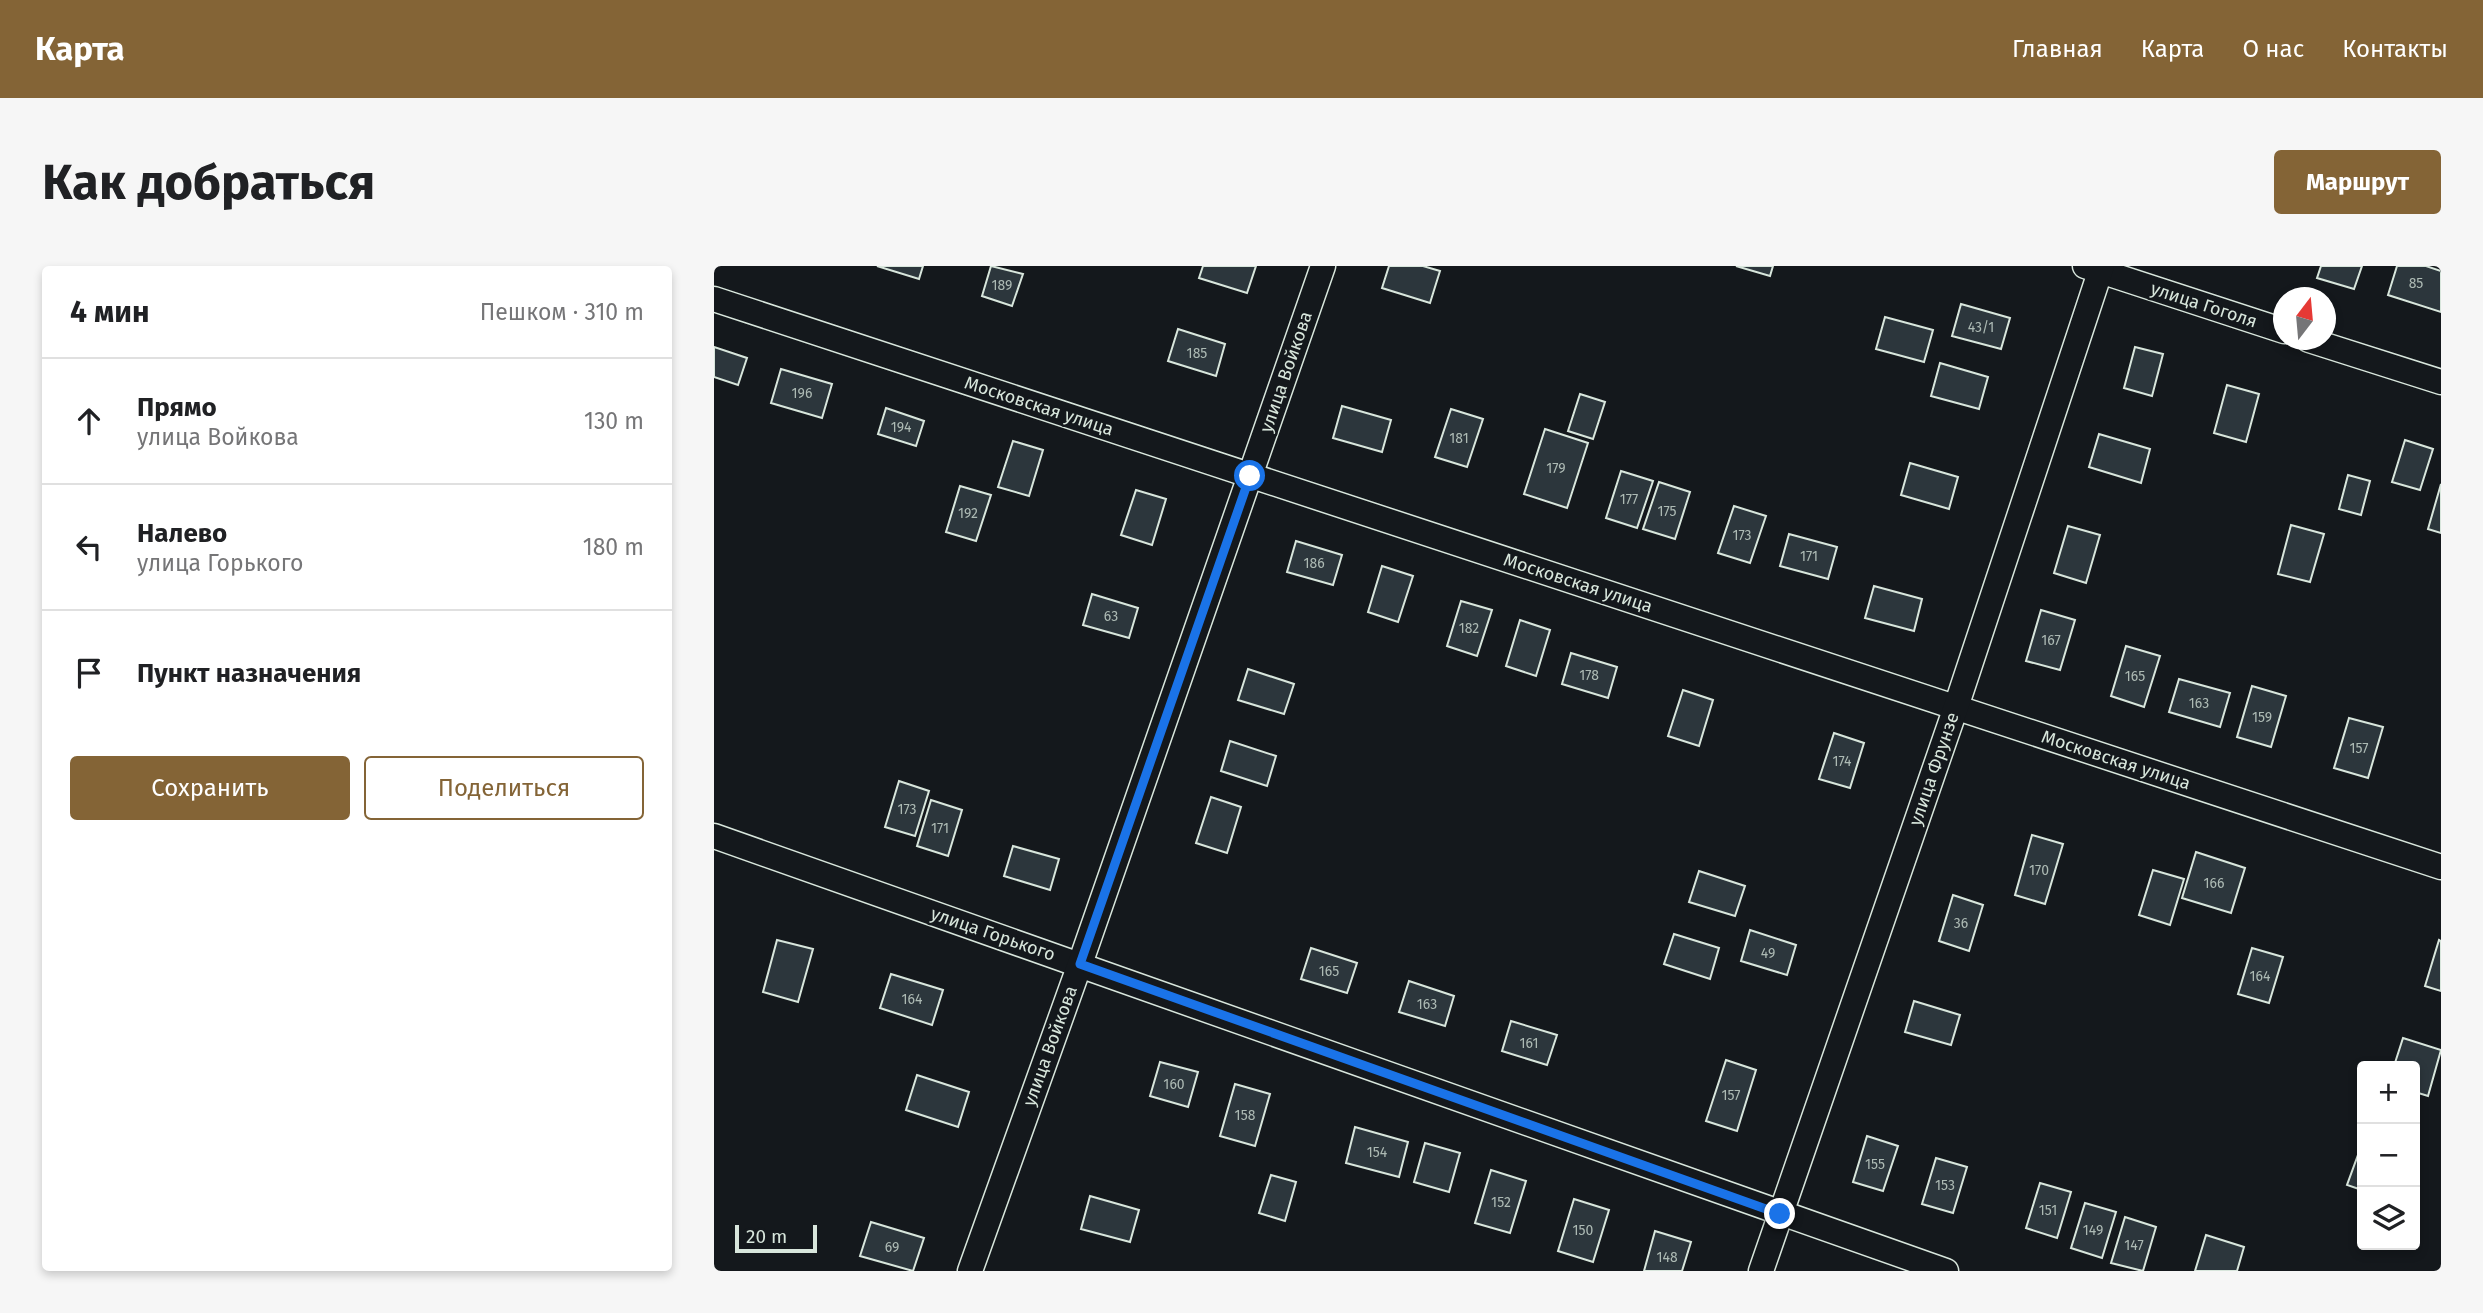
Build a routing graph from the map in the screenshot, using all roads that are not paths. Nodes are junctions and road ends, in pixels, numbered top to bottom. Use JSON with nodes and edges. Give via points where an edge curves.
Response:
{"nodes":[{"id":1,"x":1323,"y":266,"type":"edge"},
{"id":2,"x":2096,"y":268,"type":"edge"},
{"id":3,"x":714,"y":299,"type":"edge"},
{"id":4,"x":2273,"y":327,"type":"edge"},
{"id":5,"x":2336,"y":349,"type":"edge"},
{"id":6,"x":2441,"y":383,"type":"edge"},
{"id":7,"x":1250,"y":476,"type":"junction"},
{"id":8,"x":1955,"y":707,"type":"junction"},
{"id":9,"x":714,"y":836,"type":"edge"},
{"id":10,"x":2441,"y":867,"type":"edge"},
{"id":11,"x":1080,"y":964,"type":"junction"},
{"id":12,"x":1780,"y":1214,"type":"junction"},
{"id":13,"x":970,"y":1271,"type":"edge"},
{"id":14,"x":1761,"y":1271,"type":"edge"},
{"id":15,"x":1946,"y":1271,"type":"edge"}],
"edges":[{"from":1,"to":7,"type":"street","name":"улица Войкова"},
{"from":2,"to":4,"type":"street","name":"улица Гоголя"},
{"from":2,"to":8,"type":"street","name":"улица Фрунзе"},
{"from":3,"to":7,"type":"street","name":"Московская улица"},
{"from":5,"to":6,"type":"street"},
{"from":7,"to":8,"type":"street","name":"Московская улица"},
{"from":7,"to":11,"type":"street","name":"улица Войкова"},
{"from":8,"to":10,"type":"street","name":"Московская улица"},
{"from":8,"to":12,"type":"street","name":"улица Фрунзе"},
{"from":9,"to":11,"type":"street","name":"улица Горького"},
{"from":11,"to":12,"type":"street","name":"улица Горького"},
{"from":11,"to":13,"type":"street","name":"улица Войкова"},
{"from":12,"to":14,"type":"street","name":"улица Фрунзе"},
{"from":12,"to":15,"type":"street","name":"улица Горького"}]}
